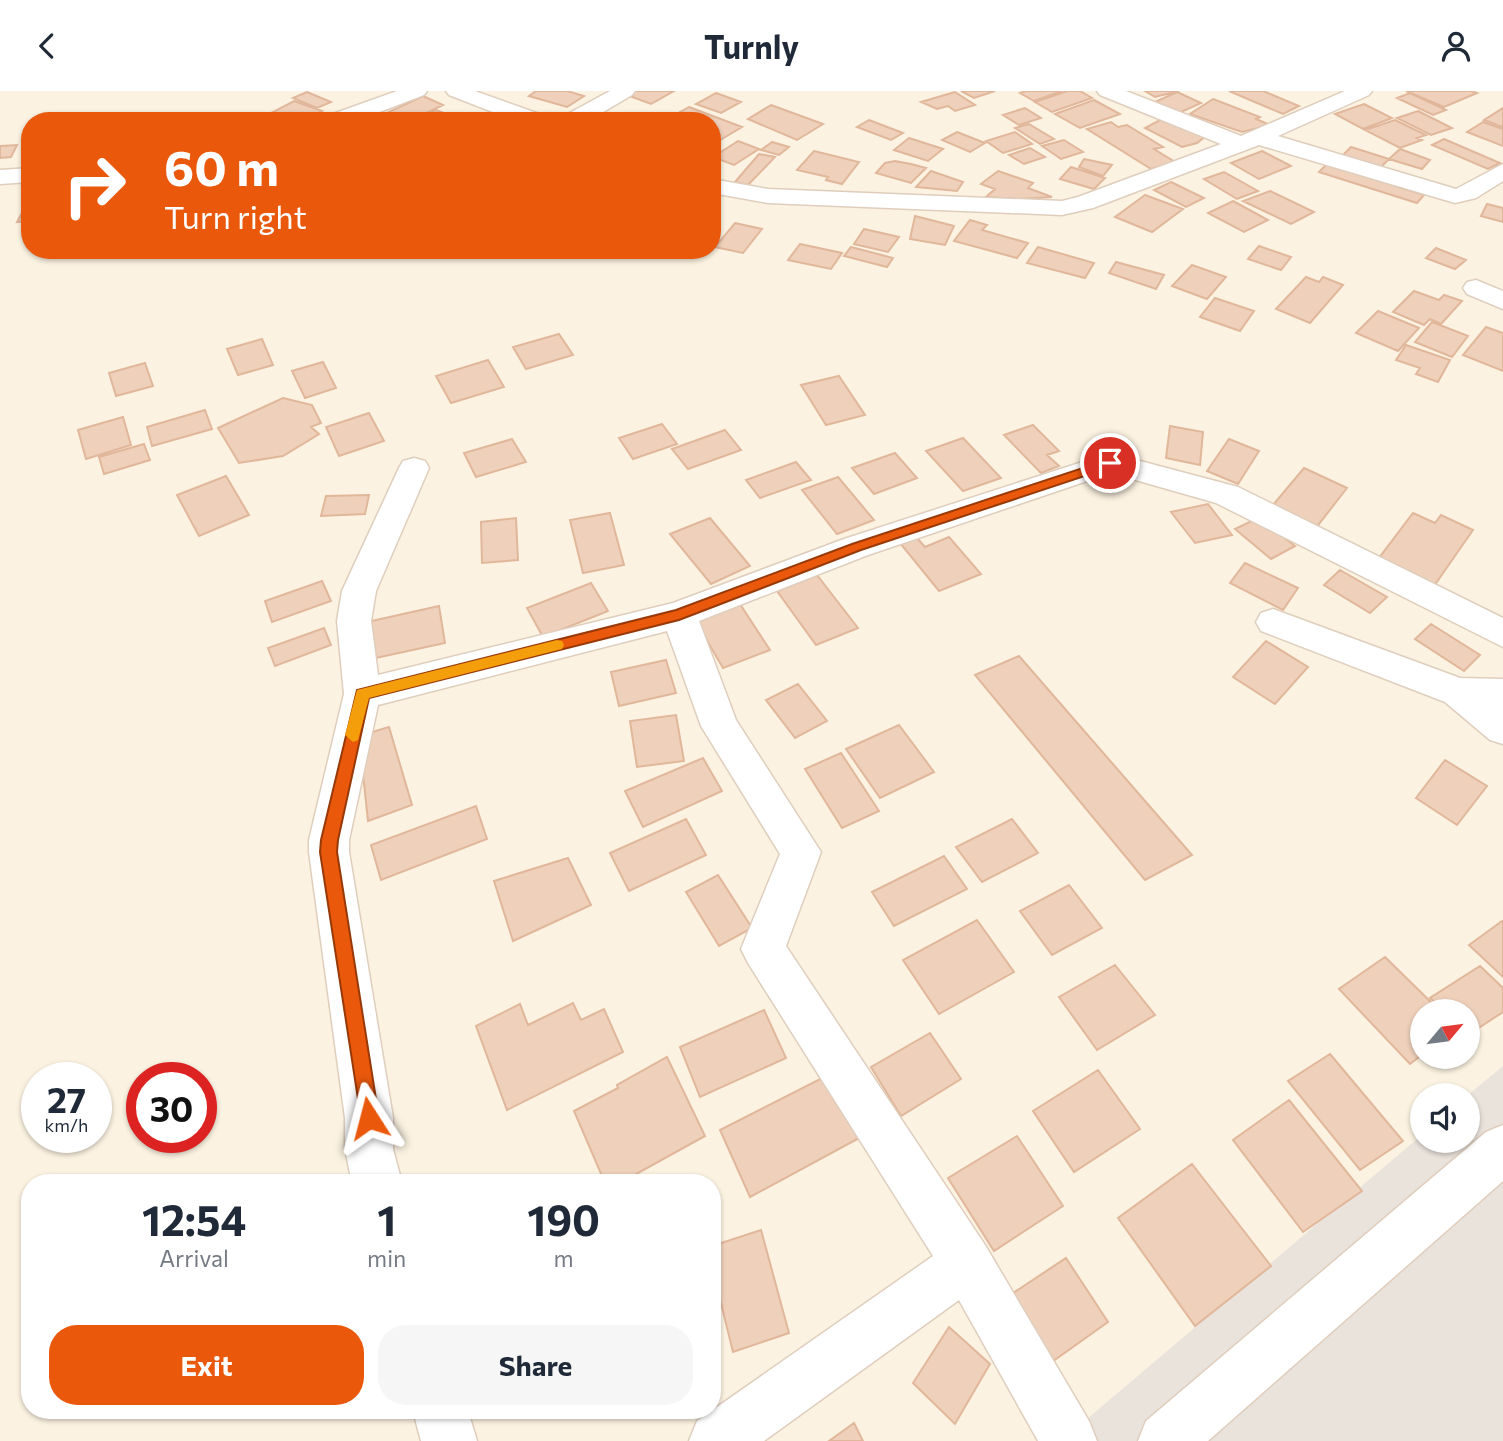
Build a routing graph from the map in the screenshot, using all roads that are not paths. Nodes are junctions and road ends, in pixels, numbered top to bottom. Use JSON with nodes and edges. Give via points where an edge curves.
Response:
{"nodes":[{"id":1,"x":417,"y":91,"type":"edge"},
{"id":2,"x":456,"y":91,"type":"edge"},
{"id":3,"x":625,"y":91,"type":"edge"},
{"id":4,"x":1107,"y":91,"type":"edge"},
{"id":5,"x":1362,"y":91,"type":"edge"},
{"id":6,"x":360,"y":112,"type":"edge"},
{"id":7,"x":513,"y":112,"type":"edge"},
{"id":8,"x":588,"y":112,"type":"edge"},
{"id":9,"x":1248,"y":140,"type":"junction"},
{"id":10,"x":1503,"y":171,"type":"edge"},
{"id":11,"x":21,"y":176,"type":"edge"},
{"id":12,"x":0,"y":177,"type":"edge"},
{"id":13,"x":721,"y":188,"type":"edge"},
{"id":14,"x":1468,"y":193,"type":"junction"},
{"id":15,"x":1503,"y":199,"type":"edge"},
{"id":16,"x":1476,"y":288,"type":"dead end"},
{"id":17,"x":1503,"y":301,"type":"edge"},
{"id":18,"x":414,"y":468,"type":"dead end"},
{"id":19,"x":679,"y":615,"type":"junction"},
{"id":20,"x":1273,"y":622,"type":"dead end"},
{"id":21,"x":1503,"y":634,"type":"edge"},
{"id":22,"x":1458,"y":692,"type":"junction"},
{"id":23,"x":362,"y":694,"type":"junction"},
{"id":24,"x":1503,"y":694,"type":"edge"},
{"id":25,"x":1503,"y":729,"type":"edge"},
{"id":26,"x":1503,"y":1149,"type":"edge"},
{"id":27,"x":375,"y":1174,"type":"edge"},
{"id":28,"x":967,"y":1263,"type":"junction"},
{"id":29,"x":443,"y":1419,"type":"edge"},
{"id":30,"x":449,"y":1441,"type":"edge"},
{"id":31,"x":717,"y":1441,"type":"edge"},
{"id":32,"x":1069,"y":1441,"type":"edge"},
{"id":33,"x":1166,"y":1441,"type":"edge"}],
"edges":[{"from":1,"to":6,"type":"street"},
{"from":2,"to":7,"type":"street"},
{"from":3,"to":8,"type":"street"},
{"from":4,"to":9,"type":"street"},
{"from":5,"to":9,"type":"street"},
{"from":9,"to":13,"type":"street","via":[[1062,208],[768,195]]},
{"from":9,"to":14,"type":"street","via":[[1446,195]]},
{"from":10,"to":14,"type":"street"},
{"from":11,"to":12,"type":"street"},
{"from":14,"to":15,"type":"street"},
{"from":16,"to":17,"type":"street"},
{"from":18,"to":23,"type":"street","via":[[359,591],[354,621]]},
{"from":19,"to":21,"type":"street","via":[[856,547],[1110,463],[1227,495]]},
{"from":19,"to":23,"type":"street"},
{"from":19,"to":28,"type":"street","via":[[720,726],[801,852],[763,949]]},
{"from":20,"to":22,"type":"street"},
{"from":22,"to":24,"type":"street"},
{"from":22,"to":25,"type":"street"},
{"from":23,"to":27,"type":"street","via":[[329,852]]},
{"from":26,"to":33,"type":"street"},
{"from":28,"to":31,"type":"street"},
{"from":28,"to":32,"type":"street"},
{"from":29,"to":30,"type":"street"}]}
